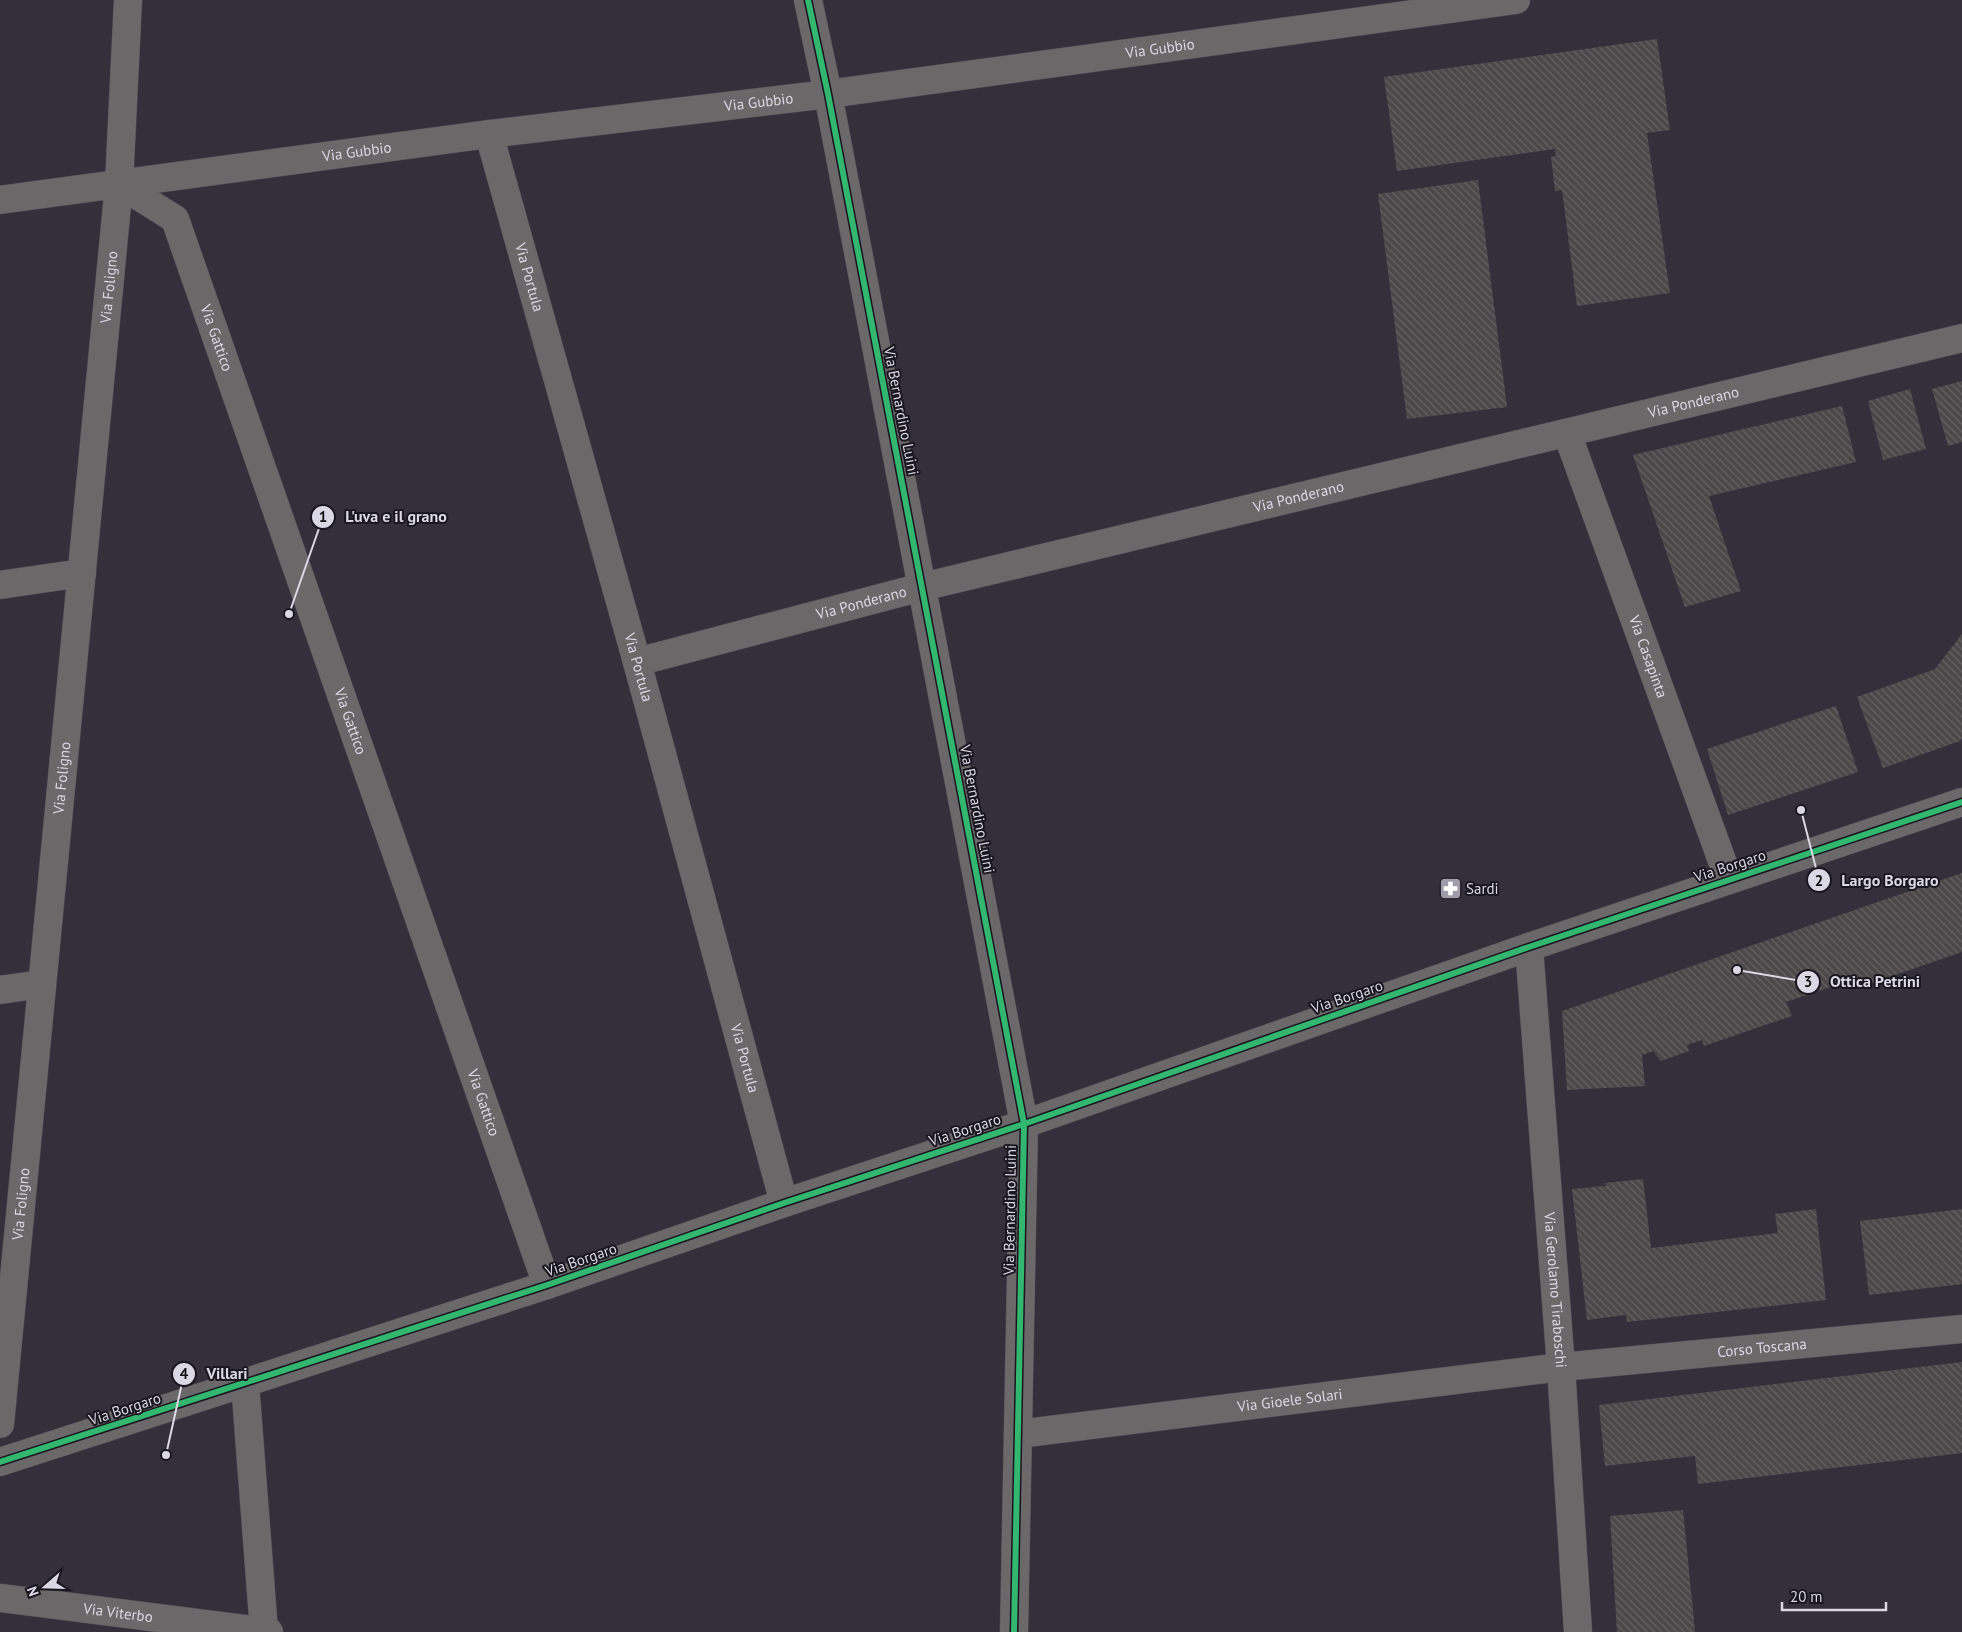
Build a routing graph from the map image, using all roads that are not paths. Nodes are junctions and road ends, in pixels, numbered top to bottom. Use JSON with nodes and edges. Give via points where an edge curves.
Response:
{"nodes":[{"id":1,"x":128,"y":0,"type":"edge"},
{"id":2,"x":808,"y":0,"type":"edge"},
{"id":3,"x":1516,"y":0,"type":"edge"},
{"id":4,"x":828,"y":94,"type":"junction"},
{"id":5,"x":489,"y":134,"type":"junction"},
{"id":6,"x":119,"y":184,"type":"junction"},
{"id":7,"x":0,"y":200,"type":"edge"},
{"id":8,"x":1962,"y":338,"type":"edge"},
{"id":9,"x":1568,"y":432,"type":"junction"},
{"id":10,"x":82,"y":573,"type":"junction"},
{"id":11,"x":0,"y":585,"type":"edge"},
{"id":12,"x":922,"y":587,"type":"junction"},
{"id":13,"x":637,"y":662,"type":"junction"},
{"id":14,"x":1962,"y":802,"type":"edge"},
{"id":15,"x":1729,"y":880,"type":"junction"},
{"id":16,"x":1528,"y":947,"type":"junction"},
{"id":17,"x":42,"y":984,"type":"junction"},
{"id":18,"x":0,"y":990,"type":"edge"},
{"id":19,"x":1024,"y":1124,"type":"junction"},
{"id":20,"x":784,"y":1203,"type":"junction"},
{"id":21,"x":548,"y":1285,"type":"junction"},
{"id":22,"x":1962,"y":1330,"type":"edge"},
{"id":23,"x":1562,"y":1367,"type":"junction"},
{"id":24,"x":245,"y":1383,"type":"junction"},
{"id":25,"x":0,"y":1424,"type":"edge"},
{"id":26,"x":1018,"y":1434,"type":"junction"},
{"id":27,"x":0,"y":1462,"type":"edge"},
{"id":28,"x":0,"y":1598,"type":"edge"},
{"id":29,"x":264,"y":1632,"type":"edge"},
{"id":30,"x":269,"y":1632,"type":"edge"},
{"id":31,"x":1014,"y":1632,"type":"edge"},
{"id":32,"x":1578,"y":1632,"type":"edge"}],
"edges":[{"from":1,"to":6,"type":"street","name":"Via Foligno"},
{"from":2,"to":4,"type":"street","name":"Via Bernardino Luini"},
{"from":3,"to":4,"type":"street","name":"Via Gubbio"},
{"from":4,"to":5,"type":"street","name":"Via Gubbio"},
{"from":4,"to":12,"type":"street","name":"Via Bernardino Luini"},
{"from":5,"to":6,"type":"street","name":"Via Gubbio"},
{"from":5,"to":13,"type":"street","name":"Via Portula"},
{"from":6,"to":7,"type":"street","name":"Via Gubbio"},
{"from":6,"to":10,"type":"street","name":"Via Foligno"},
{"from":6,"to":21,"type":"street","name":"Via Gattico","via":[[175,219]]},
{"from":8,"to":9,"type":"street","name":"Via Ponderano"},
{"from":9,"to":12,"type":"street","name":"Via Ponderano"},
{"from":9,"to":15,"type":"street","name":"Via Casapinta"},
{"from":10,"to":11,"type":"street"},
{"from":10,"to":17,"type":"street","name":"Via Foligno"},
{"from":12,"to":13,"type":"street","name":"Via Ponderano"},
{"from":12,"to":19,"type":"street","name":"Via Bernardino Luini"},
{"from":13,"to":20,"type":"street","name":"Via Portula"},
{"from":14,"to":15,"type":"street","name":"Via Borgaro"},
{"from":15,"to":16,"type":"street","name":"Via Borgaro"},
{"from":16,"to":19,"type":"street","name":"Via Borgaro"},
{"from":16,"to":23,"type":"street","name":"Via Gerolamo Tiraboschi"},
{"from":17,"to":18,"type":"street"},
{"from":17,"to":25,"type":"street","name":"Via Foligno"},
{"from":19,"to":20,"type":"street","name":"Via Borgaro"},
{"from":19,"to":26,"type":"street","name":"Via Bernardino Luini"},
{"from":20,"to":21,"type":"street","name":"Via Borgaro"},
{"from":21,"to":24,"type":"street","name":"Via Borgaro"},
{"from":22,"to":23,"type":"street","name":"Corso Toscana"},
{"from":23,"to":26,"type":"street","name":"Via Gioele Solari"},
{"from":23,"to":32,"type":"street","name":"Via Gerolamo Tiraboschi"},
{"from":24,"to":27,"type":"street","name":"Via Borgaro"},
{"from":24,"to":29,"type":"street"},
{"from":26,"to":31,"type":"street","name":"Via Bernardino Luini"},
{"from":28,"to":29,"type":"street","name":"Via Viterbo"},
{"from":29,"to":30,"type":"street","name":"Via Viterbo"}]}
